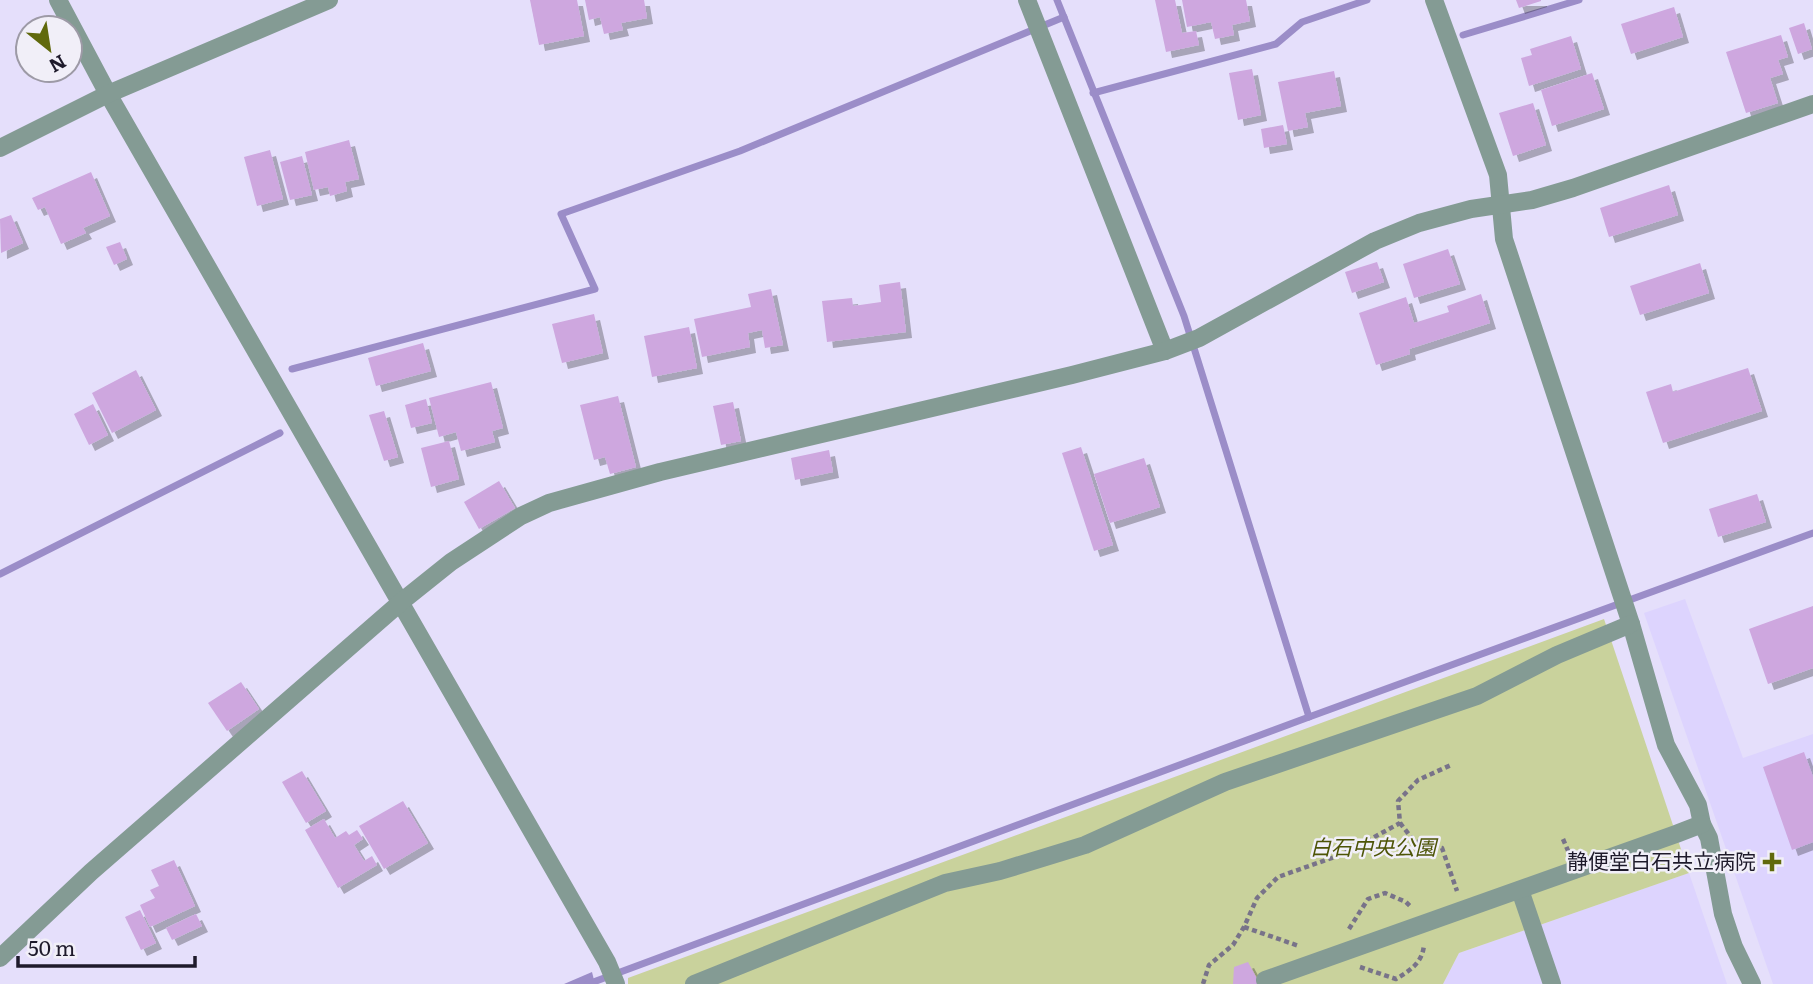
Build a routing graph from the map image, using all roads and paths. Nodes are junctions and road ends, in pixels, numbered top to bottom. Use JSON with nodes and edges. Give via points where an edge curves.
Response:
{"nodes":[{"id":1,"x":58,"y":0,"type":"edge"},
{"id":2,"x":329,"y":0,"type":"edge"},
{"id":3,"x":1027,"y":0,"type":"edge"},
{"id":4,"x":1434,"y":0,"type":"edge"},
{"id":5,"x":108,"y":94,"type":"junction"},
{"id":6,"x":1813,"y":104,"type":"edge"},
{"id":7,"x":0,"y":148,"type":"edge"},
{"id":8,"x":1501,"y":205,"type":"junction"},
{"id":9,"x":1173,"y":349,"type":"junction"},
{"id":10,"x":401,"y":602,"type":"junction"},
{"id":11,"x":1631,"y":624,"type":"junction"},
{"id":12,"x":1451,"y":765,"type":"dead end"},
{"id":13,"x":1401,"y":822,"type":"junction"},
{"id":14,"x":1702,"y":824,"type":"junction"},
{"id":15,"x":1520,"y":890,"type":"junction"},
{"id":16,"x":1464,"y":910,"type":"junction"},
{"id":17,"x":0,"y":958,"type":"edge"},
{"id":18,"x":1265,"y":981,"type":"dead end"},
{"id":19,"x":615,"y":984,"type":"edge"},
{"id":20,"x":694,"y":984,"type":"edge"},
{"id":21,"x":1203,"y":984,"type":"edge"},
{"id":22,"x":1552,"y":984,"type":"edge"},
{"id":23,"x":1752,"y":984,"type":"edge"}],
"edges":[{"from":1,"to":5,"type":"street"},
{"from":2,"to":5,"type":"street"},
{"from":3,"to":9,"type":"street"},
{"from":4,"to":8,"type":"street","via":[[1498,175]]},
{"from":5,"to":7,"type":"street"},
{"from":5,"to":10,"type":"street"},
{"from":6,"to":8,"type":"street","via":[[1573,188]]},
{"from":8,"to":9,"type":"street","via":[[1419,223],[1375,241]]},
{"from":8,"to":11,"type":"street","via":[[1504,239]]},
{"from":9,"to":10,"type":"street","via":[[660,472],[549,503],[451,562]]},
{"from":10,"to":17,"type":"street","via":[[91,872]]},
{"from":10,"to":19,"type":"street","via":[[607,962]]},
{"from":11,"to":14,"type":"street","via":[[1667,745],[1698,805]]},
{"from":11,"to":20,"type":"street","via":[[1477,696],[1225,782],[1085,845],[1000,872],[945,883]]},
{"from":12,"to":13,"type":"path","via":[[1418,780],[1398,801]]},
{"from":13,"to":16,"type":"path","via":[[1414,841],[1442,848]]},
{"from":13,"to":21,"type":"path","via":[[1343,854],[1278,877],[1256,898],[1233,945],[1209,965]]},
{"from":14,"to":15,"type":"street"},
{"from":14,"to":23,"type":"street","via":[[1709,838],[1723,914]]},
{"from":15,"to":16,"type":"street"},
{"from":15,"to":22,"type":"street"},
{"from":16,"to":18,"type":"street"}]}
